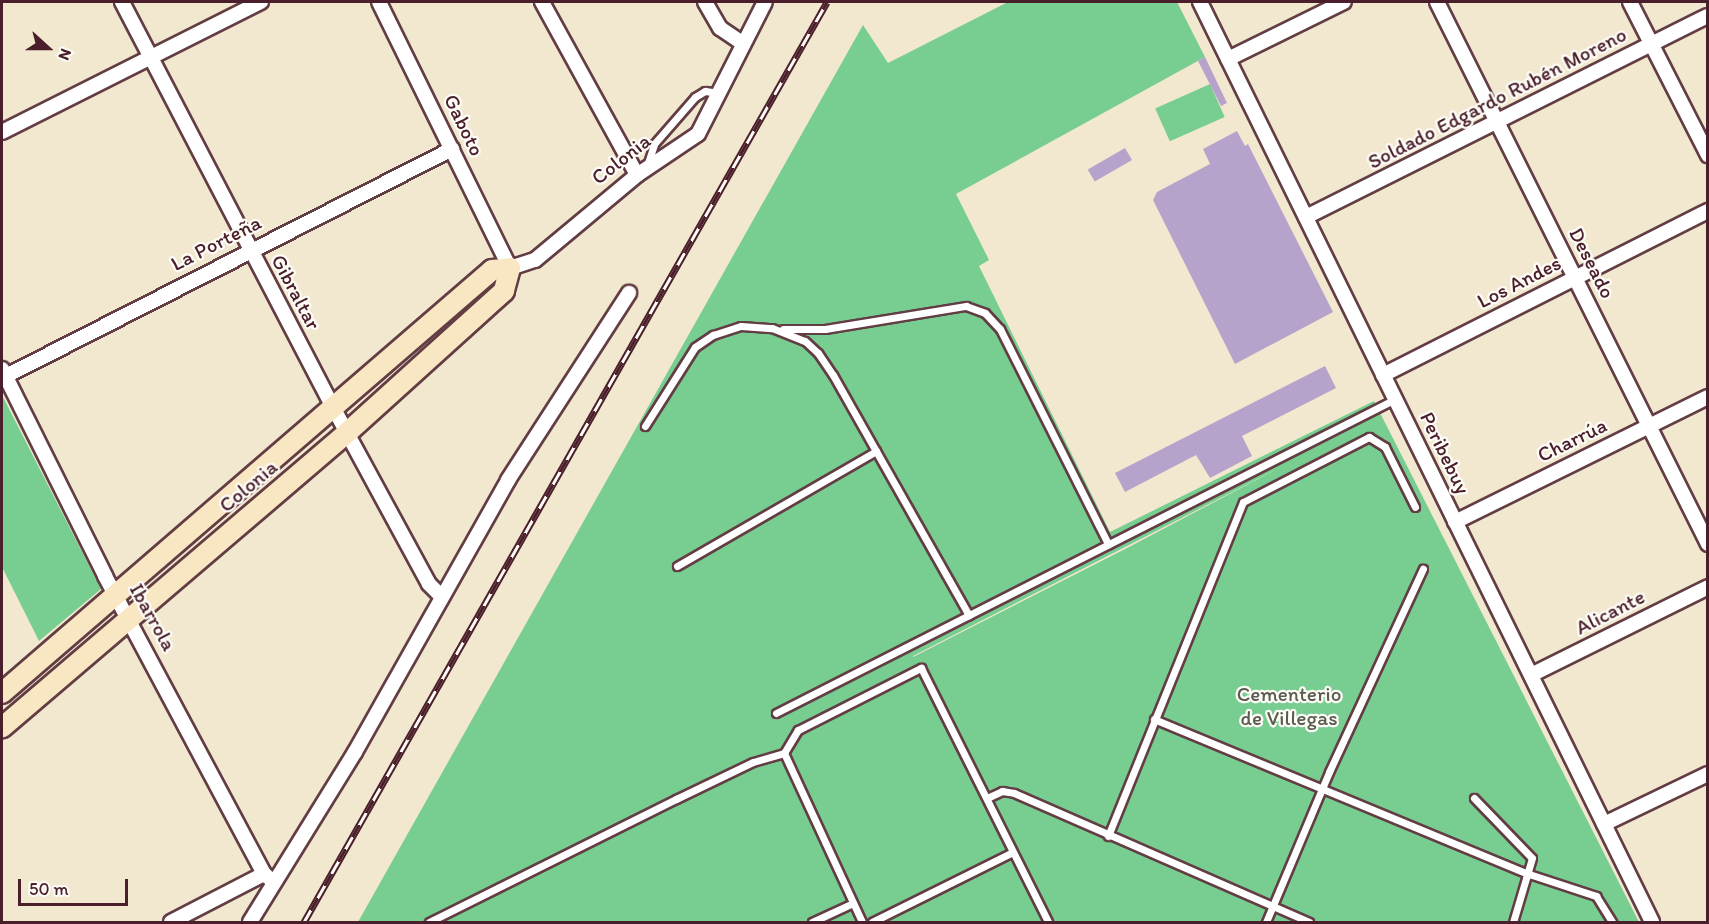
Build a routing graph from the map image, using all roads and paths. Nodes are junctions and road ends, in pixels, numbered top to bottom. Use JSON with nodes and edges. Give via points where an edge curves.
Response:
{"nodes":[{"id":1,"x":122,"y":2,"type":"edge"},
{"id":2,"x":261,"y":2,"type":"edge"},
{"id":3,"x":379,"y":2,"type":"edge"},
{"id":4,"x":542,"y":2,"type":"edge"},
{"id":5,"x":705,"y":2,"type":"edge"},
{"id":6,"x":765,"y":2,"type":"edge"},
{"id":7,"x":1200,"y":2,"type":"edge"},
{"id":8,"x":1344,"y":2,"type":"edge"},
{"id":9,"x":1437,"y":2,"type":"edge"},
{"id":10,"x":1630,"y":2,"type":"edge"},
{"id":11,"x":1707,"y":16,"type":"edge"},
{"id":12,"x":741,"y":42,"type":"junction"},
{"id":13,"x":1652,"y":44,"type":"junction"},
{"id":14,"x":151,"y":57,"type":"junction"},
{"id":15,"x":1228,"y":59,"type":"junction"},
{"id":16,"x":719,"y":93,"type":"junction"},
{"id":17,"x":1497,"y":123,"type":"junction"},
{"id":18,"x":2,"y":132,"type":"edge"},
{"id":19,"x":452,"y":149,"type":"junction"},
{"id":20,"x":1707,"y":155,"type":"edge"},
{"id":21,"x":642,"y":171,"type":"junction"},
{"id":22,"x":1707,"y":211,"type":"edge"},
{"id":23,"x":1306,"y":217,"type":"junction"},
{"id":24,"x":249,"y":249,"type":"junction"},
{"id":25,"x":510,"y":268,"type":"junction"},
{"id":26,"x":1576,"y":276,"type":"junction"},
{"id":27,"x":629,"y":293,"type":"dead end"},
{"id":28,"x":772,"y":328,"type":"junction"},
{"id":29,"x":3,"y":374,"type":"edge"},
{"id":30,"x":1383,"y":375,"type":"junction"},
{"id":31,"x":1707,"y":397,"type":"edge"},
{"id":32,"x":1395,"y":399,"type":"junction"},
{"id":33,"x":334,"y":409,"type":"junction"},
{"id":34,"x":1649,"y":425,"type":"junction"},
{"id":35,"x":645,"y":426,"type":"dead end"},
{"id":36,"x":348,"y":432,"type":"junction"},
{"id":37,"x":876,"y":451,"type":"junction"},
{"id":38,"x":1415,"y":507,"type":"dead end"},
{"id":39,"x":1455,"y":522,"type":"junction"},
{"id":40,"x":1108,"y":544,"type":"junction"},
{"id":41,"x":1707,"y":544,"type":"edge"},
{"id":42,"x":677,"y":566,"type":"dead end"},
{"id":43,"x":1423,"y":569,"type":"dead end"},
{"id":44,"x":1707,"y":586,"type":"edge"},
{"id":45,"x":116,"y":595,"type":"junction"},
{"id":46,"x":441,"y":596,"type":"junction"},
{"id":47,"x":969,"y":615,"type":"junction"},
{"id":48,"x":131,"y":618,"type":"junction"},
{"id":49,"x":1531,"y":675,"type":"junction"},
{"id":50,"x":2,"y":693,"type":"edge"},
{"id":51,"x":776,"y":713,"type":"dead end"},
{"id":52,"x":1154,"y":719,"type":"junction"},
{"id":53,"x":2,"y":727,"type":"edge"},
{"id":54,"x":784,"y":753,"type":"junction"},
{"id":55,"x":1707,"y":774,"type":"edge"},
{"id":56,"x":1322,"y":790,"type":"junction"},
{"id":57,"x":987,"y":798,"type":"junction"},
{"id":58,"x":1474,"y":798,"type":"dead end"},
{"id":59,"x":1604,"y":824,"type":"junction"},
{"id":60,"x":1108,"y":836,"type":"junction"},
{"id":61,"x":1013,"y":852,"type":"junction"},
{"id":62,"x":1529,"y":874,"type":"junction"},
{"id":63,"x":269,"y":878,"type":"junction"},
{"id":64,"x":853,"y":903,"type":"junction"},
{"id":65,"x":1273,"y":907,"type":"junction"},
{"id":66,"x":171,"y":922,"type":"edge"},
{"id":67,"x":250,"y":922,"type":"edge"},
{"id":68,"x":429,"y":922,"type":"edge"},
{"id":69,"x":812,"y":922,"type":"edge"},
{"id":70,"x":862,"y":922,"type":"edge"},
{"id":71,"x":872,"y":922,"type":"edge"},
{"id":72,"x":1048,"y":922,"type":"edge"},
{"id":73,"x":1266,"y":922,"type":"edge"},
{"id":74,"x":1309,"y":922,"type":"edge"},
{"id":75,"x":1513,"y":922,"type":"edge"},
{"id":76,"x":1612,"y":922,"type":"edge"},
{"id":77,"x":1652,"y":922,"type":"edge"}],
"edges":[{"from":1,"to":14,"type":"street","name":"Gibraltar"},
{"from":2,"to":14,"type":"street"},
{"from":3,"to":19,"type":"street","name":"Gaboto"},
{"from":4,"to":21,"type":"street"},
{"from":5,"to":12,"type":"street","via":[[720,28]]},
{"from":6,"to":12,"type":"street"},
{"from":7,"to":15,"type":"street","name":"Peribebuy"},
{"from":8,"to":15,"type":"street"},
{"from":9,"to":17,"type":"street","name":"Deseado"},
{"from":10,"to":13,"type":"street"},
{"from":11,"to":13,"type":"street","name":"Soldado Edgardo Rubén Moreno"},
{"from":12,"to":16,"type":"street"},
{"from":13,"to":17,"type":"street","name":"Soldado Edgardo Rubén Moreno"},
{"from":13,"to":20,"type":"street"},
{"from":14,"to":18,"type":"street"},
{"from":14,"to":24,"type":"street","name":"Gibraltar"},
{"from":15,"to":23,"type":"street","name":"Peribebuy"},
{"from":16,"to":21,"type":"street","name":"Colonia","via":[[693,138]]},
{"from":16,"to":21,"type":"lane","via":[[705,91],[695,97],[654,144]]},
{"from":17,"to":23,"type":"street","name":"Soldado Edgardo Rubén Moreno"},
{"from":17,"to":26,"type":"street","name":"Deseado"},
{"from":19,"to":24,"type":"street","name":"La Porteña"},
{"from":19,"to":25,"type":"street","name":"Gaboto"},
{"from":21,"to":25,"type":"street","name":"Colonia","via":[[535,260]]},
{"from":22,"to":26,"type":"street","name":"Los Andes"},
{"from":23,"to":30,"type":"street","name":"Peribebuy"},
{"from":24,"to":29,"type":"street","name":"La Porteña"},
{"from":24,"to":33,"type":"street","name":"Gibraltar"},
{"from":25,"to":33,"type":"street","name":"Colonia","via":[[492,270]]},
{"from":25,"to":36,"type":"street","name":"Colonia","via":[[504,291]]},
{"from":26,"to":30,"type":"street","name":"Los Andes"},
{"from":26,"to":34,"type":"street","name":"Deseado"},
{"from":27,"to":46,"type":"street","via":[[560,395]]},
{"from":28,"to":35,"type":"lane","via":[[741,326],[704,340],[671,380]]},
{"from":28,"to":37,"type":"lane","via":[[805,341],[818,353]]},
{"from":28,"to":40,"type":"lane","via":[[825,329],[966,306],[985,313],[1000,329]]},
{"from":29,"to":45,"type":"street","name":"Ibarrola"},
{"from":30,"to":32,"type":"street","name":"Peribebuy"},
{"from":31,"to":34,"type":"street","name":"Charrúa"},
{"from":32,"to":39,"type":"street","name":"Peribebuy"},
{"from":32,"to":40,"type":"lane"},
{"from":33,"to":36,"type":"street","name":"Gibraltar"},
{"from":33,"to":45,"type":"street","name":"Colonia"},
{"from":34,"to":39,"type":"street","name":"Charrúa"},
{"from":34,"to":41,"type":"street","name":"Deseado"},
{"from":36,"to":46,"type":"street","name":"Gibraltar","via":[[429,584]]},
{"from":36,"to":48,"type":"street","name":"Colonia"},
{"from":37,"to":42,"type":"lane"},
{"from":37,"to":47,"type":"lane"},
{"from":38,"to":52,"type":"lane","via":[[1385,447],[1369,437],[1250,497],[1238,508]]},
{"from":39,"to":49,"type":"street","name":"Peribebuy"},
{"from":40,"to":47,"type":"lane"},
{"from":43,"to":56,"type":"lane"},
{"from":44,"to":49,"type":"street","name":"Alicante"},
{"from":45,"to":48,"type":"street","name":"Ibarrola"},
{"from":45,"to":50,"type":"street","name":"Colonia"},
{"from":46,"to":63,"type":"street","via":[[355,752]]},
{"from":47,"to":51,"type":"lane"},
{"from":48,"to":53,"type":"street","name":"Colonia"},
{"from":48,"to":63,"type":"street","name":"Ibarrola"},
{"from":49,"to":59,"type":"street","name":"Peribebuy"},
{"from":52,"to":56,"type":"lane"},
{"from":52,"to":60,"type":"lane"},
{"from":54,"to":57,"type":"lane","via":[[798,730],[921,668]]},
{"from":54,"to":64,"type":"lane"},
{"from":54,"to":68,"type":"lane","via":[[753,762]]},
{"from":55,"to":59,"type":"street"},
{"from":56,"to":62,"type":"lane"},
{"from":56,"to":65,"type":"lane"},
{"from":57,"to":60,"type":"lane","via":[[1009,791]]},
{"from":57,"to":61,"type":"lane"},
{"from":58,"to":62,"type":"lane","via":[[1532,858]]},
{"from":59,"to":77,"type":"street","name":"Peribebuy"},
{"from":60,"to":65,"type":"lane"},
{"from":61,"to":71,"type":"lane"},
{"from":61,"to":72,"type":"lane"},
{"from":62,"to":75,"type":"lane"},
{"from":62,"to":76,"type":"lane","via":[[1596,896]]},
{"from":63,"to":66,"type":"street"},
{"from":63,"to":67,"type":"street"},
{"from":64,"to":69,"type":"lane"},
{"from":64,"to":70,"type":"lane"},
{"from":65,"to":73,"type":"lane"},
{"from":65,"to":74,"type":"lane"}]}
